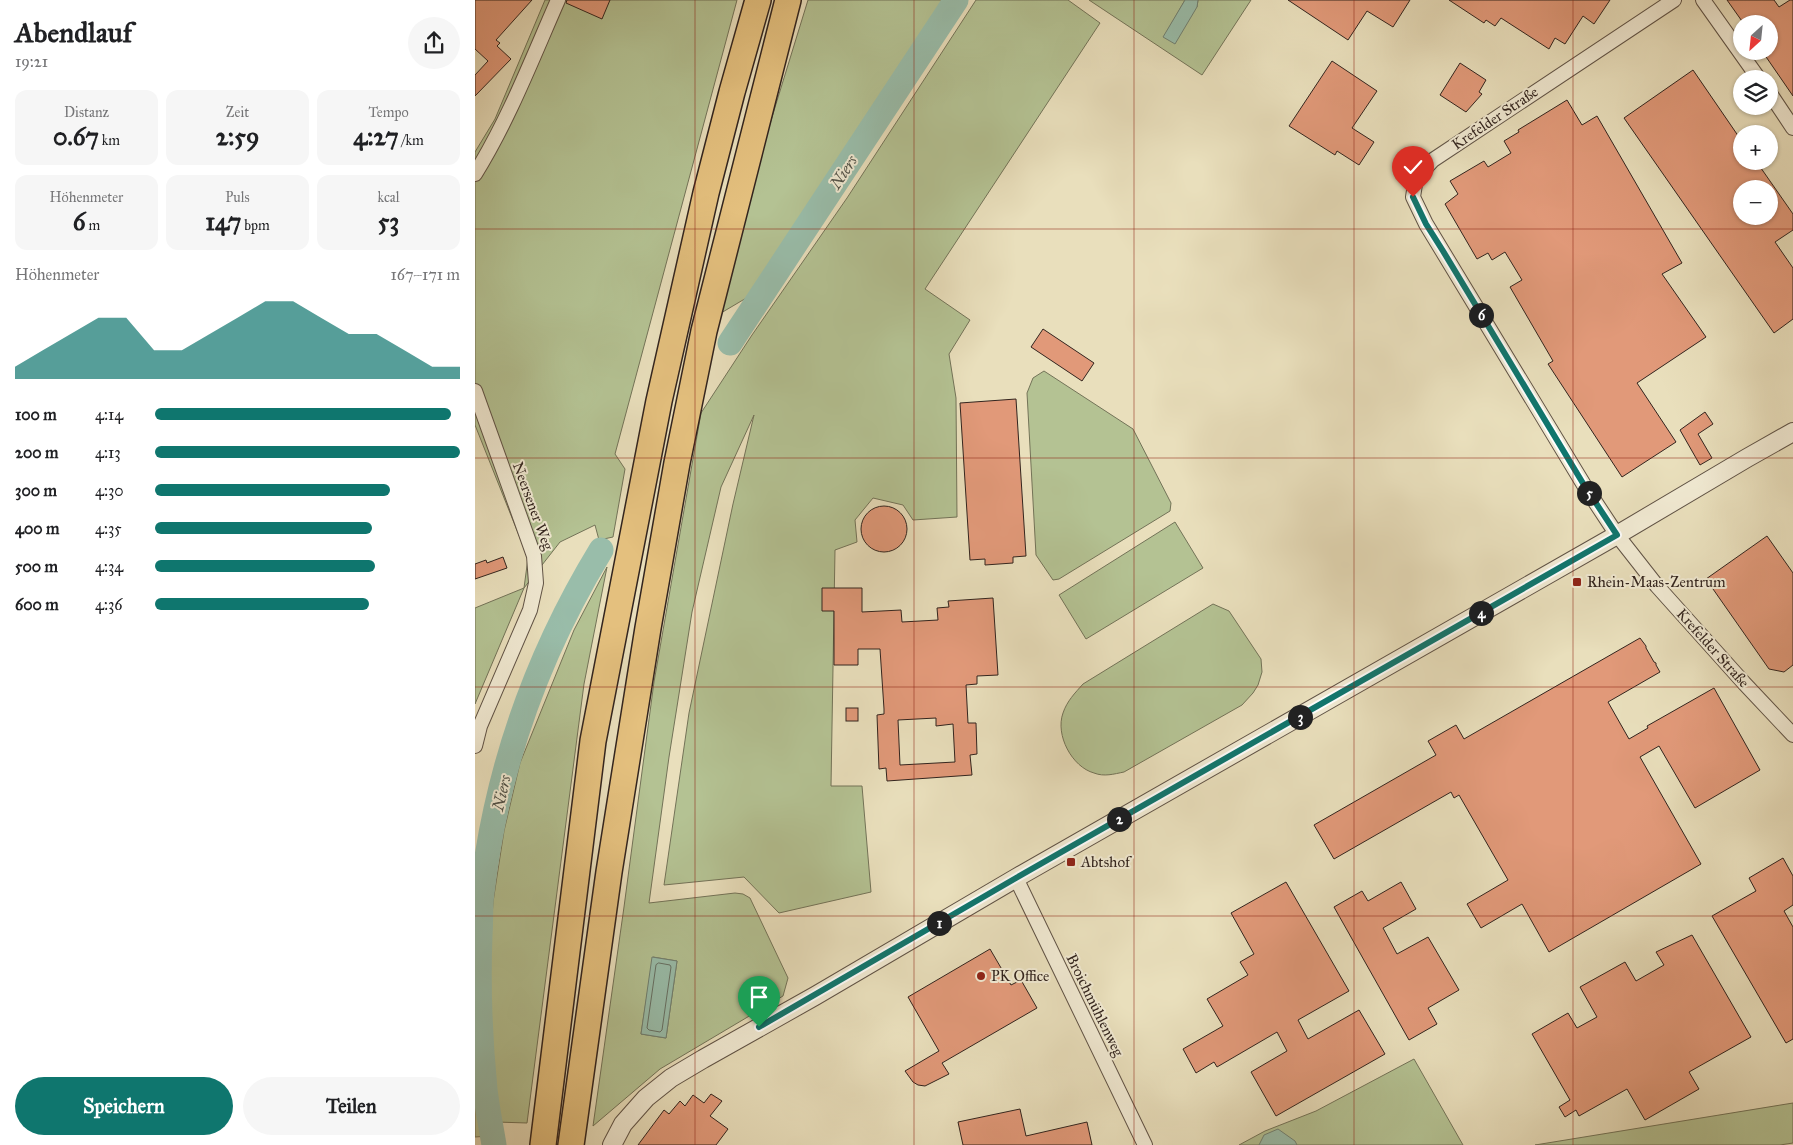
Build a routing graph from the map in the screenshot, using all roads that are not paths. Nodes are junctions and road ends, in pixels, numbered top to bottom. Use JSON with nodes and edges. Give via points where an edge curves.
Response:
{"nodes":[{"id":1,"x":558,"y":0,"type":"edge"},
{"id":2,"x":758,"y":0,"type":"edge"},
{"id":3,"x":788,"y":0,"type":"edge"},
{"id":4,"x":1674,"y":0,"type":"edge"},
{"id":5,"x":1703,"y":0,"type":"edge"},
{"id":6,"x":1753,"y":70,"type":"edge"},
{"id":7,"x":1778,"y":106,"type":"edge"},
{"id":8,"x":1793,"y":128,"type":"edge"},
{"id":9,"x":475,"y":174,"type":"edge"},
{"id":10,"x":475,"y":391,"type":"edge"},
{"id":11,"x":1793,"y":432,"type":"edge"},
{"id":12,"x":1617,"y":535,"type":"junction"},
{"id":13,"x":1793,"y":735,"type":"edge"},
{"id":14,"x":475,"y":746,"type":"edge"},
{"id":15,"x":1016,"y":878,"type":"junction"},
{"id":16,"x":543,"y":1145,"type":"edge"},
{"id":17,"x":571,"y":1145,"type":"edge"},
{"id":18,"x":612,"y":1145,"type":"edge"},
{"id":19,"x":1145,"y":1145,"type":"edge"}],
"edges":[{"from":1,"to":9,"type":"street","via":[[513,102]]},
{"from":2,"to":16,"type":"highway","via":[[706,193],[670,353],[593,741]]},
{"from":3,"to":17,"type":"highway","via":[[704,331],[677,463],[609,872]]},
{"from":4,"to":12,"type":"street","name":"Krefelder Straße","via":[[1433,160],[1417,178],[1413,197],[1426,224]]},
{"from":5,"to":6,"type":"street"},
{"from":7,"to":8,"type":"street"},
{"from":10,"to":14,"type":"street","name":"Neersener Weg","via":[[532,548],[536,574],[529,610],[479,726]]},
{"from":11,"to":12,"type":"street"},
{"from":12,"to":13,"type":"street","name":"Krefelder Straße","via":[[1668,598]]},
{"from":12,"to":15,"type":"street"},
{"from":15,"to":18,"type":"street","via":[[671,1078],[630,1115]]},
{"from":15,"to":19,"type":"street","name":"Broichmühlenweg"}]}
